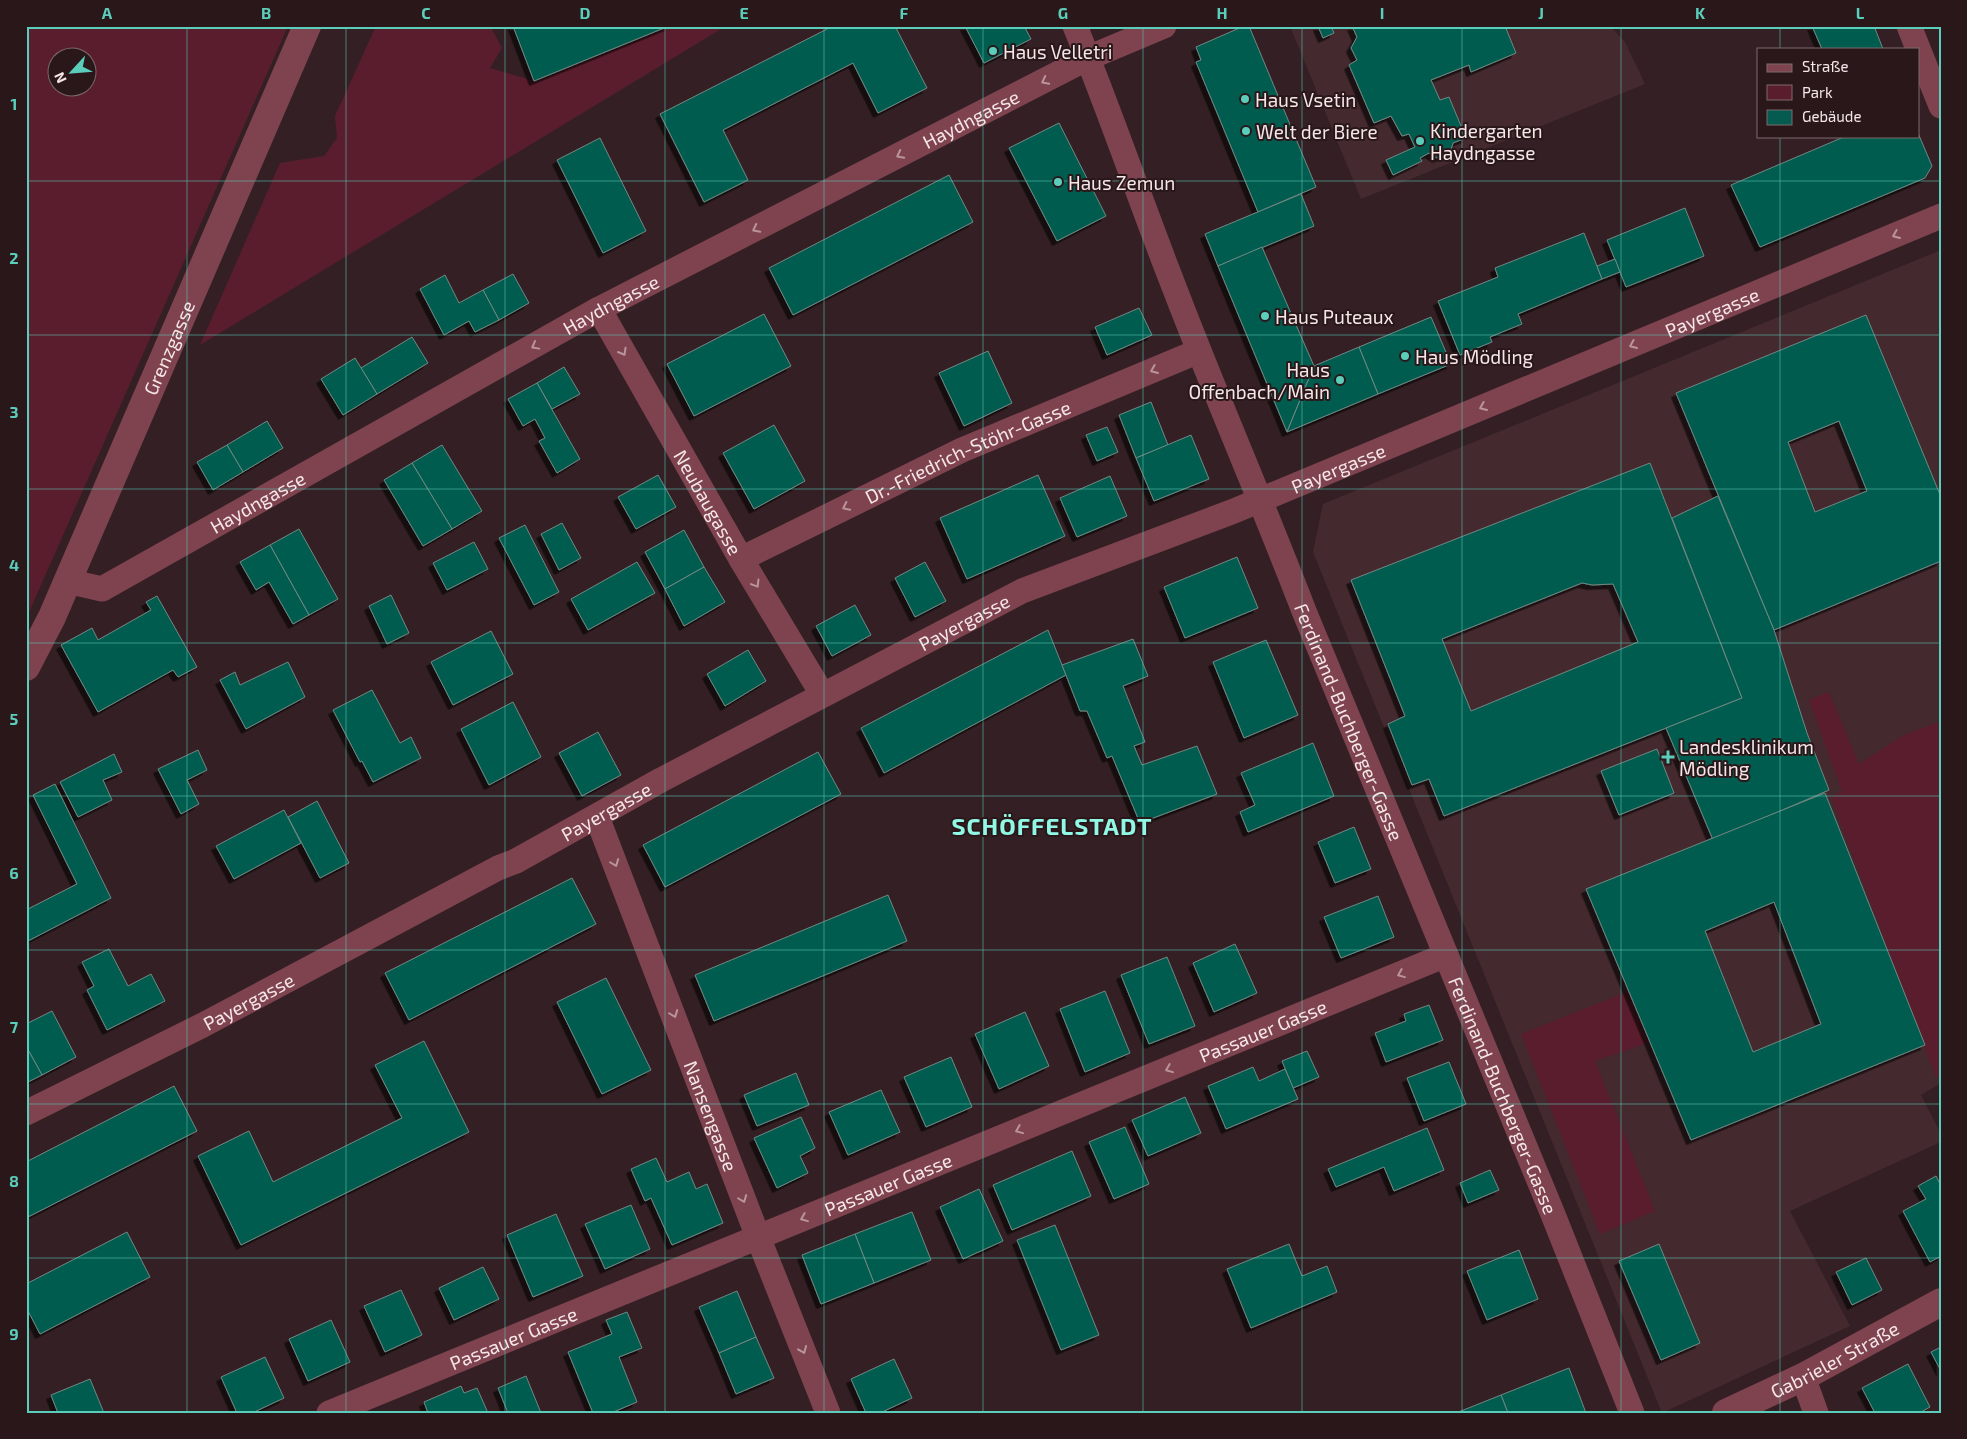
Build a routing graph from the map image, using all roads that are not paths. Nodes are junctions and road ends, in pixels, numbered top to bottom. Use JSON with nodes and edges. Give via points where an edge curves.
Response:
{"nodes":[{"id":1,"x":307,"y":26,"type":"edge"},
{"id":2,"x":1075,"y":26,"type":"edge"},
{"id":3,"x":1164,"y":26,"type":"edge"},
{"id":4,"x":1910,"y":26,"type":"edge"},
{"id":5,"x":1919,"y":48,"type":"edge"},
{"id":6,"x":1920,"y":52,"type":"edge"},
{"id":7,"x":1088,"y":58,"type":"junction"},
{"id":8,"x":1941,"y":106,"type":"edge"},
{"id":9,"x":1941,"y":216,"type":"edge"},
{"id":10,"x":599,"y":309,"type":"junction"},
{"id":11,"x":1199,"y":351,"type":"junction"},
{"id":12,"x":1259,"y":500,"type":"junction"},
{"id":13,"x":741,"y":559,"type":"junction"},
{"id":14,"x":68,"y":581,"type":"junction"},
{"id":15,"x":26,"y":667,"type":"edge"},
{"id":16,"x":822,"y":694,"type":"junction"},
{"id":17,"x":597,"y":817,"type":"junction"},
{"id":18,"x":1446,"y":955,"type":"junction"},
{"id":19,"x":26,"y":1113,"type":"edge"},
{"id":20,"x":758,"y":1237,"type":"junction"},
{"id":21,"x":1941,"y":1302,"type":"edge"},
{"id":22,"x":1803,"y":1377,"type":"junction"},
{"id":23,"x":329,"y":1413,"type":"edge"},
{"id":24,"x":828,"y":1413,"type":"edge"},
{"id":25,"x":1632,"y":1413,"type":"edge"},
{"id":26,"x":1726,"y":1413,"type":"edge"},
{"id":27,"x":1816,"y":1413,"type":"edge"}],
"edges":[{"from":1,"to":14,"type":"street","name":"Grenzgasse"},
{"from":2,"to":7,"type":"street","name":"Ferdinand-Buchberger-Gasse"},
{"from":3,"to":7,"type":"street","name":"Haydngasse"},
{"from":4,"to":5,"type":"street"},
{"from":6,"to":8,"type":"street"},
{"from":7,"to":10,"type":"street","name":"Haydngasse","one_way":true},
{"from":7,"to":11,"type":"street","name":"Ferdinand-Buchberger-Gasse"},
{"from":9,"to":12,"type":"street","name":"Payergasse","one_way":true},
{"from":10,"to":13,"type":"street","name":"Neubaugasse","one_way":true},
{"from":10,"to":14,"type":"street","name":"Haydngasse","one_way":true,"via":[[102,589]]},
{"from":11,"to":12,"type":"street","name":"Ferdinand-Buchberger-Gasse"},
{"from":11,"to":13,"type":"street","name":"Dr.-Friedrich-Stöhr-Gasse","one_way":true,"via":[[962,450]]},
{"from":12,"to":16,"type":"street","name":"Payergasse","via":[[1022,591]]},
{"from":12,"to":18,"type":"street","name":"Ferdinand-Buchberger-Gasse"},
{"from":13,"to":16,"type":"street","name":"Neubaugasse","one_way":true},
{"from":14,"to":15,"type":"street","name":"Grenzgasse"},
{"from":16,"to":17,"type":"street","name":"Payergasse"},
{"from":17,"to":19,"type":"street","name":"Payergasse","via":[[204,1025]]},
{"from":17,"to":20,"type":"street","name":"Nansengasse","one_way":true},
{"from":18,"to":20,"type":"street","name":"Passauer Gasse","one_way":true},
{"from":18,"to":25,"type":"street","name":"Ferdinand-Buchberger-Gasse"},
{"from":20,"to":23,"type":"street","name":"Passauer Gasse"},
{"from":20,"to":24,"type":"street","name":"Nansengasse","one_way":true},
{"from":21,"to":22,"type":"street","name":"Gabrieler Straße"},
{"from":22,"to":26,"type":"street","name":"Gabrieler Straße"},
{"from":22,"to":27,"type":"street"}]}
